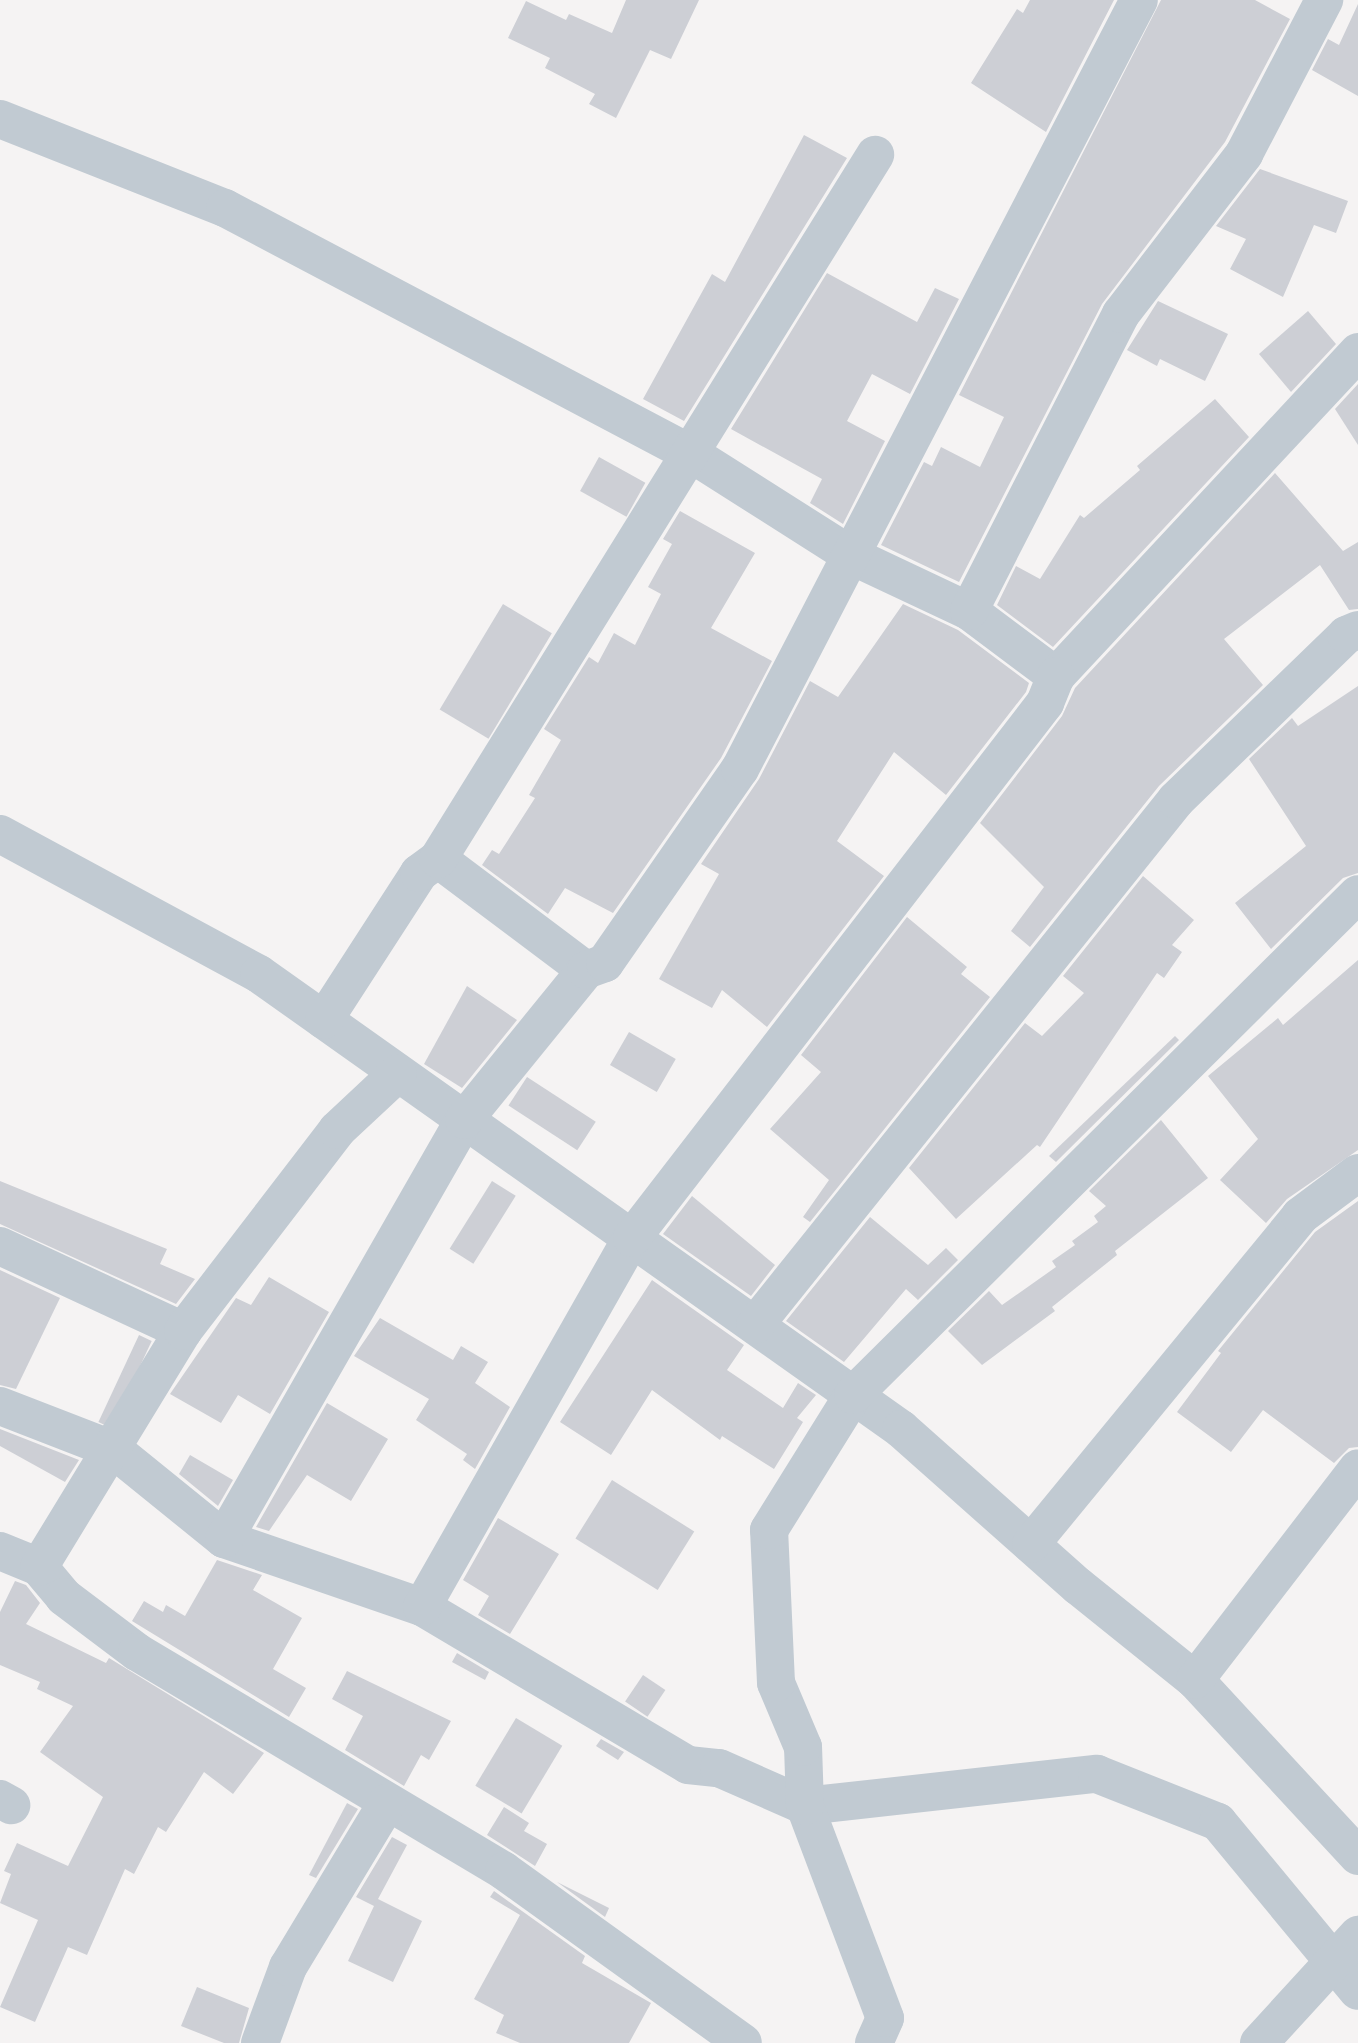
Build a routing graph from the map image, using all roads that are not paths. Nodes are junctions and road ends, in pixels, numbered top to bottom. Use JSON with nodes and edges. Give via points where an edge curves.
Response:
{"nodes":[{"id":1,"x":1139,"y":0,"type":"edge"},
{"id":2,"x":1324,"y":0,"type":"edge"},
{"id":3,"x":0,"y":119,"type":"edge"},
{"id":4,"x":875,"y":155,"type":"dead end"},
{"id":5,"x":1358,"y":352,"type":"edge"},
{"id":6,"x":693,"y":455,"type":"junction"},
{"id":7,"x":854,"y":557,"type":"junction"},
{"id":8,"x":969,"y":611,"type":"junction"},
{"id":9,"x":1358,"y":630,"type":"edge"},
{"id":10,"x":1056,"y":676,"type":"junction"},
{"id":11,"x":0,"y":834,"type":"edge"},
{"id":12,"x":438,"y":859,"type":"junction"},
{"id":13,"x":1358,"y":894,"type":"edge"},
{"id":14,"x":586,"y":970,"type":"junction"},
{"id":15,"x":324,"y":1020,"type":"junction"},
{"id":16,"x":398,"y":1073,"type":"junction"},
{"id":17,"x":464,"y":1120,"type":"junction"},
{"id":18,"x":1358,"y":1173,"type":"edge"},
{"id":19,"x":632,"y":1238,"type":"junction"},
{"id":20,"x":0,"y":1246,"type":"edge"},
{"id":21,"x":755,"y":1325,"type":"junction"},
{"id":22,"x":183,"y":1331,"type":"junction"},
{"id":23,"x":853,"y":1395,"type":"junction"},
{"id":24,"x":0,"y":1406,"type":"edge"},
{"id":25,"x":114,"y":1450,"type":"junction"},
{"id":26,"x":1358,"y":1468,"type":"edge"},
{"id":27,"x":224,"y":1539,"type":"junction"},
{"id":28,"x":1031,"y":1544,"type":"junction"},
{"id":29,"x":0,"y":1551,"type":"edge"},
{"id":30,"x":39,"y":1567,"type":"junction"},
{"id":31,"x":422,"y":1607,"type":"junction"},
{"id":32,"x":1195,"y":1680,"type":"junction"},
{"id":33,"x":387,"y":1802,"type":"junction"},
{"id":34,"x":805,"y":1806,"type":"junction"},
{"id":35,"x":1351,"y":1834,"type":"edge"},
{"id":36,"x":1346,"y":1948,"type":"edge"},
{"id":37,"x":1358,"y":1991,"type":"edge"},
{"id":38,"x":261,"y":2043,"type":"edge"},
{"id":39,"x":743,"y":2043,"type":"edge"},
{"id":40,"x":874,"y":2043,"type":"edge"},
{"id":41,"x":1259,"y":2043,"type":"edge"}],
"edges":[{"from":1,"to":7,"type":"street"},
{"from":2,"to":8,"type":"street","via":[[1244,154],[1121,314]]},
{"from":3,"to":6,"type":"street","via":[[225,208]]},
{"from":4,"to":6,"type":"street"},
{"from":5,"to":10,"type":"street"},
{"from":6,"to":7,"type":"street"},
{"from":6,"to":12,"type":"street"},
{"from":7,"to":8,"type":"street"},
{"from":7,"to":14,"type":"street","via":[[740,769],[605,963]]},
{"from":8,"to":10,"type":"street"},
{"from":9,"to":21,"type":"street","via":[[1346,635],[1176,800]]},
{"from":10,"to":19,"type":"street","via":[[1045,703]]},
{"from":11,"to":15,"type":"street","via":[[259,974]]},
{"from":12,"to":14,"type":"street"},
{"from":12,"to":15,"type":"street","via":[[419,873]]},
{"from":13,"to":23,"type":"street"},
{"from":14,"to":17,"type":"street"},
{"from":15,"to":16,"type":"street"},
{"from":16,"to":17,"type":"street"},
{"from":16,"to":22,"type":"street","via":[[337,1130]]},
{"from":17,"to":19,"type":"street"},
{"from":17,"to":27,"type":"street"},
{"from":18,"to":28,"type":"street","via":[[1300,1216]]},
{"from":19,"to":21,"type":"street"},
{"from":19,"to":31,"type":"street"},
{"from":20,"to":22,"type":"street"},
{"from":21,"to":23,"type":"street"},
{"from":22,"to":25,"type":"street"},
{"from":23,"to":28,"type":"street","via":[[901,1429]]},
{"from":23,"to":34,"type":"street","via":[[769,1530],[776,1683],[803,1747]]},
{"from":24,"to":25,"type":"street"},
{"from":25,"to":27,"type":"street"},
{"from":25,"to":30,"type":"street"},
{"from":26,"to":32,"type":"street"},
{"from":27,"to":31,"type":"street"},
{"from":28,"to":32,"type":"street"},
{"from":29,"to":30,"type":"street"},
{"from":30,"to":33,"type":"street","via":[[64,1597],[137,1653]]},
{"from":31,"to":34,"type":"street","via":[[688,1765],[719,1768]]},
{"from":32,"to":35,"type":"street"},
{"from":33,"to":38,"type":"street","via":[[288,1967]]},
{"from":33,"to":39,"type":"street","via":[[504,1871]]},
{"from":34,"to":36,"type":"street","via":[[1097,1774],[1219,1822]]},
{"from":34,"to":40,"type":"street","via":[[885,2018]]},
{"from":36,"to":37,"type":"street"},
{"from":36,"to":41,"type":"street"}]}
